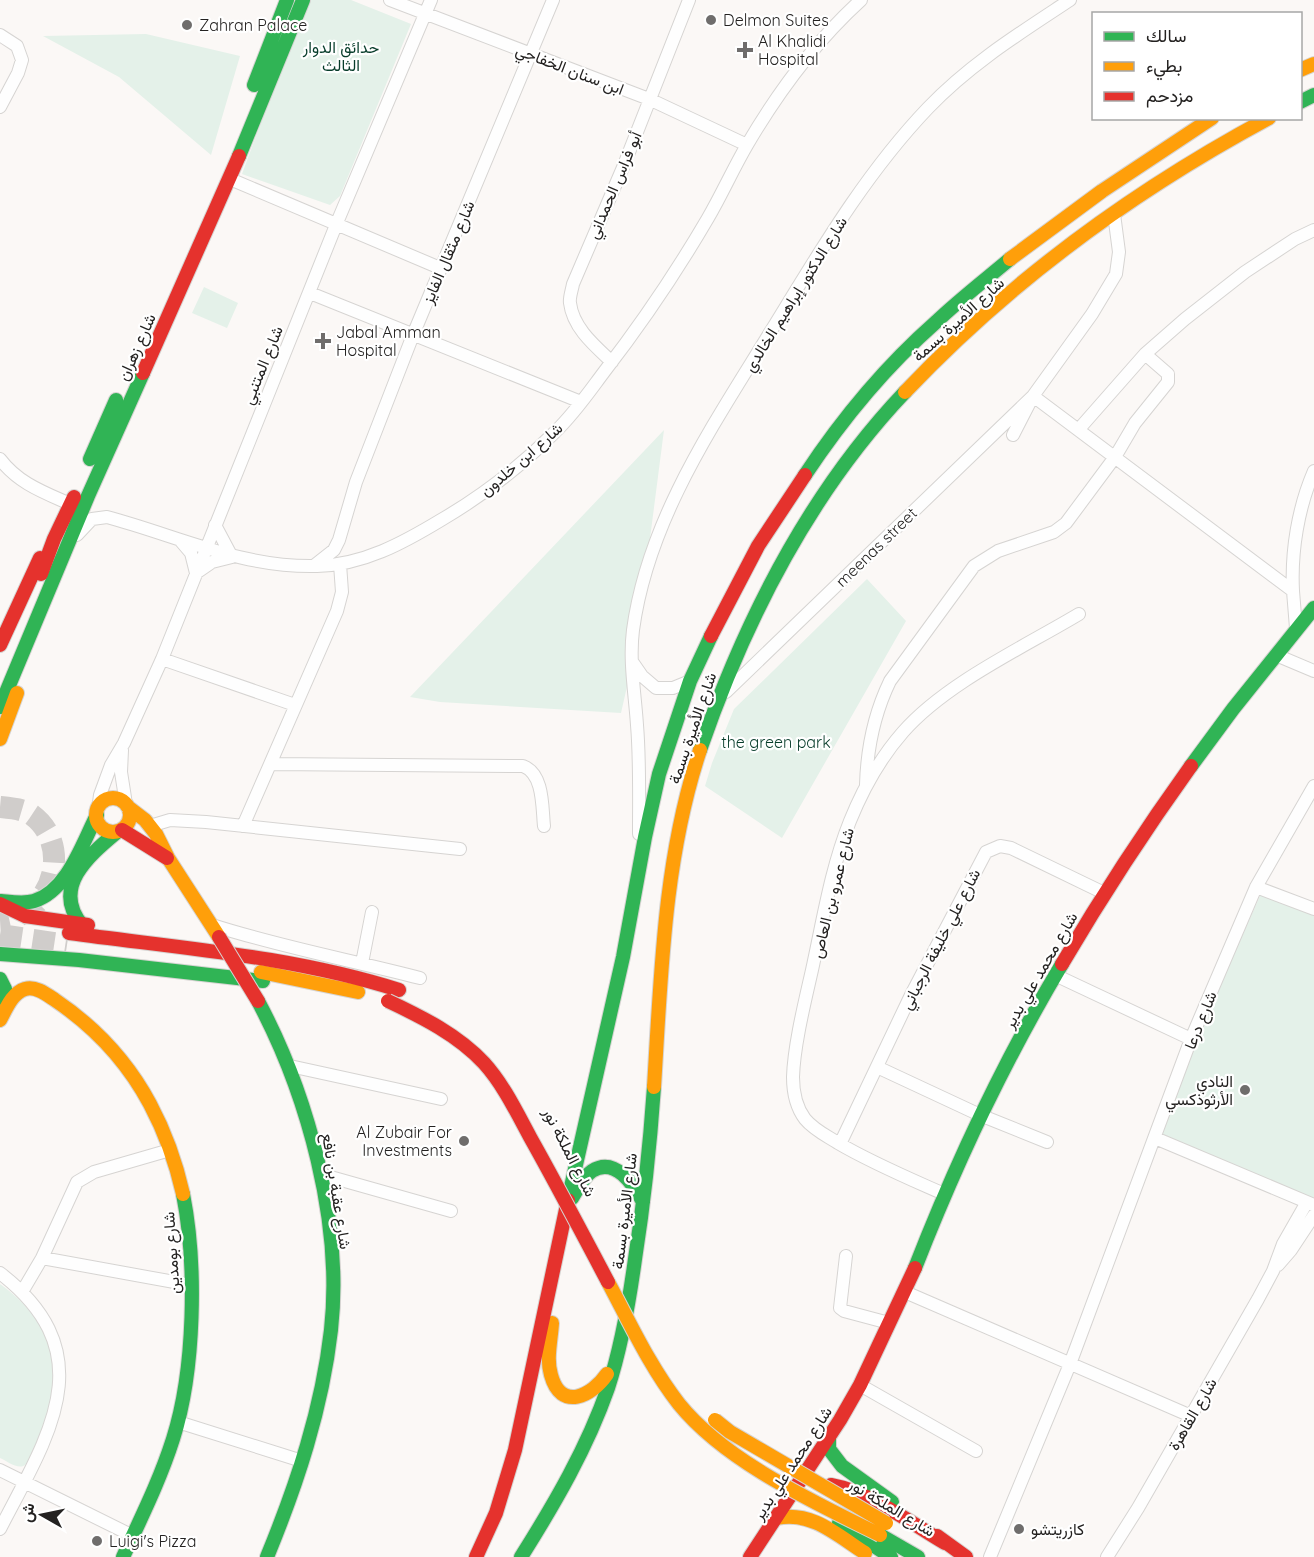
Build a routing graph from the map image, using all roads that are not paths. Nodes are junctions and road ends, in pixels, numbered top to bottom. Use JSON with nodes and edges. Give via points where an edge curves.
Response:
{"nodes":[{"id":1,"x":287,"y":0,"type":"edge"},
{"id":2,"x":303,"y":0,"type":"edge"},
{"id":3,"x":390,"y":0,"type":"edge"},
{"id":4,"x":431,"y":0,"type":"edge"},
{"id":5,"x":553,"y":0,"type":"edge"},
{"id":6,"x":689,"y":0,"type":"edge"},
{"id":7,"x":861,"y":0,"type":"edge"},
{"id":8,"x":1070,"y":0,"type":"edge"},
{"id":9,"x":425,"y":15,"type":"junction"},
{"id":10,"x":0,"y":35,"type":"edge"},
{"id":11,"x":532,"y":54,"type":"junction"},
{"id":12,"x":649,"y":99,"type":"junction"},
{"id":13,"x":0,"y":107,"type":"edge"},
{"id":14,"x":1209,"y":120,"type":"edge"},
{"id":15,"x":1265,"y":120,"type":"edge"},
{"id":16,"x":747,"y":145,"type":"junction"},
{"id":17,"x":230,"y":179,"type":"junction"},
{"id":18,"x":1114,"y":214,"type":"junction"},
{"id":19,"x":336,"y":225,"type":"junction"},
{"id":20,"x":1314,"y":230,"type":"edge"},
{"id":21,"x":440,"y":268,"type":"junction"},
{"id":22,"x":309,"y":293,"type":"junction"},
{"id":23,"x":413,"y":334,"type":"junction"},
{"id":24,"x":1145,"y":354,"type":"junction"},
{"id":25,"x":612,"y":362,"type":"junction"},
{"id":26,"x":1033,"y":396,"type":"junction"},
{"id":27,"x":581,"y":402,"type":"junction"},
{"id":28,"x":1079,"y":429,"type":"junction"},
{"id":29,"x":1013,"y":435,"type":"dead end"},
{"id":30,"x":1114,"y":457,"type":"junction"},
{"id":31,"x":0,"y":459,"type":"edge"},
{"id":32,"x":1314,"y":471,"type":"edge"},
{"id":33,"x":70,"y":504,"type":"junction"},
{"id":34,"x":215,"y":525,"type":"junction"},
{"id":35,"x":180,"y":539,"type":"junction"},
{"id":36,"x":61,"y":542,"type":"junction"},
{"id":37,"x":205,"y":548,"type":"junction"},
{"id":38,"x":232,"y":557,"type":"junction"},
{"id":39,"x":340,"y":564,"type":"junction"},
{"id":40,"x":314,"y":566,"type":"junction"},
{"id":41,"x":196,"y":573,"type":"junction"},
{"id":42,"x":54,"y":576,"type":"junction"},
{"id":43,"x":1293,"y":591,"type":"junction"},
{"id":44,"x":1314,"y":608,"type":"edge"},
{"id":45,"x":1079,"y":614,"type":"dead end"},
{"id":46,"x":1296,"y":628,"type":"junction"},
{"id":47,"x":0,"y":645,"type":"edge"},
{"id":48,"x":1276,"y":655,"type":"junction"},
{"id":49,"x":162,"y":659,"type":"junction"},
{"id":50,"x":633,"y":662,"type":"junction"},
{"id":51,"x":1314,"y":671,"type":"edge"},
{"id":52,"x":0,"y":674,"type":"edge"},
{"id":53,"x":690,"y":681,"type":"junction"},
{"id":54,"x":719,"y":698,"type":"junction"},
{"id":55,"x":295,"y":705,"type":"junction"},
{"id":56,"x":0,"y":707,"type":"edge"},
{"id":57,"x":0,"y":739,"type":"edge"},
{"id":58,"x":124,"y":742,"type":"junction"},
{"id":59,"x":271,"y":764,"type":"junction"},
{"id":60,"x":866,"y":786,"type":"junction"},
{"id":61,"x":1314,"y":786,"type":"edge"},
{"id":62,"x":127,"y":806,"type":"junction"},
{"id":63,"x":97,"y":812,"type":"junction"},
{"id":64,"x":243,"y":825,"type":"junction"},
{"id":65,"x":150,"y":826,"type":"junction"},
{"id":66,"x":544,"y":826,"type":"dead end"},
{"id":67,"x":119,"y":831,"type":"junction"},
{"id":68,"x":460,"y":849,"type":"dead end"},
{"id":69,"x":168,"y":858,"type":"junction"},
{"id":70,"x":639,"y":869,"type":"junction"},
{"id":71,"x":1256,"y":887,"type":"junction"},
{"id":72,"x":1104,"y":893,"type":"junction"},
{"id":73,"x":2,"y":906,"type":"edge"},
{"id":74,"x":1314,"y":909,"type":"edge"},
{"id":75,"x":372,"y":912,"type":"dead end"},
{"id":76,"x":82,"y":925,"type":"junction"},
{"id":77,"x":216,"y":931,"type":"junction"},
{"id":78,"x":2,"y":953,"type":"edge"},
{"id":79,"x":362,"y":963,"type":"junction"},
{"id":80,"x":298,"y":964,"type":"junction"},
{"id":81,"x":1055,"y":975,"type":"junction"},
{"id":82,"x":420,"y":978,"type":"dead end"},
{"id":83,"x":0,"y":979,"type":"edge"},
{"id":84,"x":297,"y":980,"type":"junction"},
{"id":85,"x":403,"y":992,"type":"dead end"},
{"id":86,"x":7,"y":1003,"type":"junction"},
{"id":87,"x":437,"y":1011,"type":"dead end"},
{"id":88,"x":0,"y":1020,"type":"edge"},
{"id":89,"x":1191,"y":1039,"type":"junction"},
{"id":90,"x":290,"y":1066,"type":"junction"},
{"id":91,"x":877,"y":1067,"type":"junction"},
{"id":92,"x":441,"y":1099,"type":"dead end"},
{"id":93,"x":980,"y":1115,"type":"junction"},
{"id":94,"x":1155,"y":1138,"type":"junction"},
{"id":95,"x":1047,"y":1142,"type":"dead end"},
{"id":96,"x":840,"y":1144,"type":"junction"},
{"id":97,"x":170,"y":1150,"type":"junction"},
{"id":98,"x":320,"y":1174,"type":"junction"},
{"id":99,"x":944,"y":1194,"type":"junction"},
{"id":100,"x":643,"y":1202,"type":"junction"},
{"id":101,"x":568,"y":1203,"type":"junction"},
{"id":102,"x":1310,"y":1203,"type":"edge"},
{"id":103,"x":451,"y":1211,"type":"dead end"},
{"id":104,"x":1314,"y":1215,"type":"edge"},
{"id":105,"x":846,"y":1256,"type":"dead end"},
{"id":106,"x":42,"y":1257,"type":"junction"},
{"id":107,"x":555,"y":1267,"type":"junction"},
{"id":108,"x":1273,"y":1271,"type":"junction"},
{"id":109,"x":0,"y":1273,"type":"edge"},
{"id":110,"x":191,"y":1285,"type":"junction"},
{"id":111,"x":22,"y":1292,"type":"junction"},
{"id":112,"x":905,"y":1292,"type":"junction"},
{"id":113,"x":889,"y":1323,"type":"junction"},
{"id":114,"x":620,"y":1350,"type":"junction"},
{"id":115,"x":1070,"y":1364,"type":"junction"},
{"id":116,"x":860,"y":1385,"type":"junction"},
{"id":117,"x":1191,"y":1416,"type":"junction"},
{"id":118,"x":178,"y":1422,"type":"junction"},
{"id":119,"x":829,"y":1438,"type":"junction"},
{"id":120,"x":976,"y":1451,"type":"dead end"},
{"id":121,"x":302,"y":1461,"type":"junction"},
{"id":122,"x":0,"y":1470,"type":"edge"},
{"id":123,"x":25,"y":1481,"type":"junction"},
{"id":124,"x":824,"y":1486,"type":"junction"},
{"id":125,"x":823,"y":1507,"type":"junction"},
{"id":126,"x":777,"y":1518,"type":"junction"},
{"id":127,"x":0,"y":1529,"type":"edge"},
{"id":128,"x":883,"y":1529,"type":"junction"},
{"id":129,"x":133,"y":1536,"type":"junction"},
{"id":130,"x":943,"y":1550,"type":"edge"},
{"id":131,"x":1106,"y":1556,"type":"edge"},
{"id":132,"x":123,"y":1557,"type":"edge"},
{"id":133,"x":267,"y":1557,"type":"edge"},
{"id":134,"x":476,"y":1557,"type":"edge"},
{"id":135,"x":521,"y":1557,"type":"edge"},
{"id":136,"x":750,"y":1557,"type":"edge"},
{"id":137,"x":872,"y":1557,"type":"edge"},
{"id":138,"x":891,"y":1557,"type":"edge"},
{"id":139,"x":918,"y":1557,"type":"edge"},
{"id":140,"x":966,"y":1557,"type":"edge"},
{"id":141,"x":990,"y":1557,"type":"edge"}],
"edges":[{"from":1,"to":33,"type":"main road","name":"شارع زهران","via":[[219,173]]},
{"from":2,"to":17,"type":"main road","name":"شارع زهران"},
{"from":3,"to":9,"type":"street","name":"ابن سنان الخفاجي"},
{"from":4,"to":9,"type":"street","name":"شارع المتنبي"},
{"from":5,"to":11,"type":"street","name":"شارع مثقال الفايز"},
{"from":6,"to":12,"type":"street","name":"أبو فراس الحمداني"},
{"from":7,"to":16,"type":"street","name":"شارع ابن خلدون","via":[[814,49]]},
{"from":8,"to":50,"type":"street","name":"شارع الدكتور إبراهيم الخالدي","via":[[991,52],[940,96],[873,174],[826,239],[671,502],[638,605]]},
{"from":9,"to":11,"type":"street","name":"ابن سنان الخفاجي"},
{"from":9,"to":19,"type":"street","name":"شارع المتنبي"},
{"from":10,"to":13,"type":"street","via":[[16,46],[22,60]]},
{"from":11,"to":12,"type":"street","name":"ابن سنان الخفاجي"},
{"from":11,"to":21,"type":"street","name":"شارع مثقال الفايز"},
{"from":12,"to":16,"type":"street","name":"ابن سنان الخفاجي"},
{"from":12,"to":25,"type":"street","name":"أبو فراس الحمداني","via":[[569,302],[584,333]]},
{"from":14,"to":53,"type":"main road","name":"شارع الأميرة بسمة","via":[[1023,249],[935,322],[884,373],[833,433],[758,546]]},
{"from":15,"to":18,"type":"main road","name":"شارع الأميرة بسمة","via":[[1222,143]]},
{"from":16,"to":25,"type":"street","name":"شارع ابن خلدون","via":[[683,259]]},
{"from":17,"to":19,"type":"street"},
{"from":17,"to":36,"type":"main road","name":"شارع زهران"},
{"from":18,"to":26,"type":"street","via":[[1119,252],[1116,274]]},
{"from":18,"to":54,"type":"main road","name":"شارع الأميرة بسمة","via":[[971,325],[869,433],[789,551],[759,605]]},
{"from":19,"to":21,"type":"street"},
{"from":19,"to":22,"type":"street","name":"شارع المتنبي"},
{"from":20,"to":24,"type":"street","via":[[1245,272]]},
{"from":21,"to":23,"type":"street","name":"شارع مثقال الفايز"},
{"from":22,"to":23,"type":"street"},
{"from":22,"to":34,"type":"street","name":"شارع المتنبي"},
{"from":23,"to":27,"type":"street"},
{"from":23,"to":40,"type":"street","name":"شارع مثقال الفايز","via":[[359,473],[336,546]]},
{"from":24,"to":28,"type":"street"},
{"from":24,"to":30,"type":"street","via":[[1166,372],[1168,382]]},
{"from":25,"to":27,"type":"street","name":"شارع ابن خلدون"},
{"from":26,"to":28,"type":"street"},
{"from":26,"to":29,"type":"street"},
{"from":26,"to":54,"type":"street","name":"meenas street"},
{"from":27,"to":39,"type":"street","name":"شارع ابن خلدون","via":[[556,432],[462,507],[386,550]]},
{"from":28,"to":30,"type":"street"},
{"from":30,"to":43,"type":"street"},
{"from":30,"to":60,"type":"street","via":[[1061,528],[987,557],[974,566],[956,589],[885,692],[868,746]]},
{"from":31,"to":33,"type":"street","via":[[25,483]]},
{"from":32,"to":43,"type":"street","via":[[1297,530]]},
{"from":33,"to":36,"type":"main road","name":"شارع زهران"},
{"from":34,"to":37,"type":"street","name":"شارع المتنبي"},
{"from":34,"to":38,"type":"street"},
{"from":35,"to":36,"type":"street","name":"شارع ابن خلدون","via":[[99,517]]},
{"from":35,"to":37,"type":"street","name":"شارع ابن خلدون"},
{"from":35,"to":41,"type":"street","via":[[190,553]]},
{"from":36,"to":42,"type":"main road","name":"شارع زهران"},
{"from":36,"to":47,"type":"main road","via":[[36,565]]},
{"from":36,"to":52,"type":"main road","name":"شارع زهران"},
{"from":37,"to":38,"type":"street","name":"شارع ابن خلدون"},
{"from":37,"to":41,"type":"street","name":"شارع المتنبي"},
{"from":38,"to":40,"type":"street","name":"شارع ابن خلدون"},
{"from":38,"to":41,"type":"street","via":[[212,562]]},
{"from":39,"to":40,"type":"street","name":"شارع ابن خلدون"},
{"from":39,"to":55,"type":"street","via":[[340,601]]},
{"from":41,"to":49,"type":"street","name":"شارع المتنبي"},
{"from":42,"to":56,"type":"main road","name":"شارع زهران"},
{"from":42,"to":57,"type":"main road","via":[[48,606]]},
{"from":43,"to":46,"type":"street"},
{"from":44,"to":46,"type":"main road","name":"شارع محمد علي بدير"},
{"from":45,"to":60,"type":"street","name":"شارع عمرو بن العاص","via":[[991,665],[930,707],[896,741]]},
{"from":46,"to":48,"type":"main road","name":"شارع محمد علي بدير"},
{"from":48,"to":51,"type":"street"},
{"from":48,"to":72,"type":"main road","name":"شارع محمد علي بدير","via":[[1189,768]]},
{"from":49,"to":55,"type":"street"},
{"from":49,"to":58,"type":"street","name":"شارع المتنبي"},
{"from":50,"to":53,"type":"street","via":[[656,688],[673,688]]},
{"from":50,"to":70,"type":"street","name":"شارع الدكتور إبراهيم الخالدي"},
{"from":53,"to":70,"type":"main road","name":"شارع الأميرة بسمة","via":[[659,774]]},
{"from":54,"to":100,"type":"main road","name":"شارع الأميرة بسمة","via":[[676,837]]},
{"from":55,"to":59,"type":"street"},
{"from":58,"to":62,"type":"street","name":"شارع المتنبي","via":[[120,772]]},
{"from":58,"to":63,"type":"street","name":"شارع المتنبي","via":[[104,783]]},
{"from":59,"to":64,"type":"street"},
{"from":59,"to":66,"type":"street","via":[[523,766],[537,779]]},
{"from":60,"to":96,"type":"street","name":"شارع عمرو بن العاص","via":[[836,864],[793,1074],[795,1099],[805,1118]]},
{"from":61,"to":71,"type":"street","name":"شارع درعا"},
{"from":62,"to":63,"type":"main road","via":[[113,799],[104,802]]},
{"from":62,"to":65,"type":"main road","name":"شارع عقبة بن نافع"},
{"from":62,"to":67,"type":"main road","via":[[130,820]]},
{"from":63,"to":67,"type":"main road","via":[[102,828]]},
{"from":63,"to":73,"type":"main road","name":"شارع المتنبي","via":[[53,890],[40,899]]},
{"from":64,"to":65,"type":"street","via":[[181,820]]},
{"from":64,"to":68,"type":"street"},
{"from":65,"to":69,"type":"main road","name":"شارع عقبة بن نافع"},
{"from":67,"to":69,"type":"main road","name":"شارع عقبة بن نافع"},
{"from":67,"to":76,"type":"main road","via":[[92,854],[70,888],[70,908]]},
{"from":69,"to":77,"type":"main road","name":"شارع عقبة بن نافع"},
{"from":70,"to":101,"type":"main road","name":"شارع الأميرة بسمة"},
{"from":71,"to":74,"type":"street"},
{"from":71,"to":89,"type":"street","name":"شارع درعا"},
{"from":72,"to":81,"type":"main road","name":"شارع محمد علي بدير"},
{"from":72,"to":91,"type":"street","name":"شارع علي خليفة الرجباني","via":[[1011,848],[1000,846],[986,852]]},
{"from":73,"to":76,"type":"main road","via":[[37,918]]},
{"from":75,"to":79,"type":"street"},
{"from":76,"to":80,"type":"main road","via":[[228,945]]},
{"from":77,"to":79,"type":"street"},
{"from":77,"to":90,"type":"main road","name":"شارع عقبة بن نافع","bridge":true,"via":[[258,1001]]},
{"from":78,"to":84,"type":"main road","via":[[279,983]]},
{"from":79,"to":82,"type":"street"},
{"from":80,"to":84,"type":"main road","name":"شارع الملكة نور","via":[[68,939]]},
{"from":80,"to":85,"type":"main road","name":"شارع الملكة نور"},
{"from":81,"to":89,"type":"street"},
{"from":81,"to":93,"type":"main road","name":"شارع محمد علي بدير"},
{"from":83,"to":86,"type":"main road"},
{"from":84,"to":125,"type":"main road","name":"شارع الملكة نور","bridge":true,"via":[[388,1001],[425,1019],[483,1062],[547,1164],[653,1365],[689,1415],[720,1444]]},
{"from":86,"to":88,"type":"main road"},
{"from":86,"to":97,"type":"main road","name":"شارع بومدين","via":[[25,990],[37,990],[97,1032],[138,1084]]},
{"from":87,"to":124,"type":"main road","name":"شارع الملكة نور","bridge":true,"via":[[488,1050],[516,1088],[664,1361],[700,1406],[730,1432]]},
{"from":89,"to":94,"type":"street","name":"شارع درعا"},
{"from":90,"to":92,"type":"street"},
{"from":90,"to":98,"type":"main road","name":"شارع عقبة بن نافع"},
{"from":91,"to":93,"type":"street"},
{"from":91,"to":96,"type":"street","name":"شارع علي خليفة الرجباني"},
{"from":93,"to":95,"type":"street"},
{"from":93,"to":99,"type":"main road","name":"شارع محمد علي بدير"},
{"from":94,"to":102,"type":"street"},
{"from":94,"to":115,"type":"street","name":"شارع درعا"},
{"from":96,"to":99,"type":"street","name":"شارع عمرو بن العاص"},
{"from":97,"to":106,"type":"street","via":[[94,1172],[77,1182]]},
{"from":97,"to":110,"type":"main road","name":"شارع بومدين","via":[[187,1214]]},
{"from":98,"to":103,"type":"street"},
{"from":98,"to":121,"type":"main road","name":"شارع عقبة بن نافع","via":[[332,1261],[331,1329],[318,1403]]},
{"from":99,"to":112,"type":"main road","name":"شارع محمد علي بدير"},
{"from":100,"to":101,"type":"main road","via":[[623,1173],[602,1167],[591,1172]]},
{"from":100,"to":114,"type":"main road","name":"شارع الأميرة بسمة"},
{"from":101,"to":107,"type":"main road","name":"شارع الأميرة بسمة"},
{"from":102,"to":108,"type":"street","name":"شارع القاهرة","via":[[1283,1244]]},
{"from":104,"to":108,"type":"street","name":"شارع القاهرة"},
{"from":105,"to":113,"type":"street","via":[[840,1308]]},
{"from":106,"to":110,"type":"street"},
{"from":106,"to":111,"type":"street"},
{"from":107,"to":114,"type":"main road","via":[[550,1371],[556,1387],[567,1395],[586,1396],[603,1382]]},
{"from":107,"to":134,"type":"main road","name":"شارع الأميرة بسمة","via":[[515,1450],[496,1514]]},
{"from":108,"to":117,"type":"street","name":"شارع القاهرة"},
{"from":109,"to":111,"type":"street"},
{"from":110,"to":118,"type":"main road","name":"شارع بومدين","via":[[189,1346]]},
{"from":111,"to":123,"type":"street","via":[[48,1329],[60,1371],[54,1417]]},
{"from":112,"to":113,"type":"main road","name":"شارع محمد علي بدير"},
{"from":112,"to":115,"type":"street"},
{"from":113,"to":116,"type":"main road","name":"شارع محمد علي بدير"},
{"from":114,"to":135,"type":"main road","name":"شارع الأميرة بسمة","via":[[576,1467]]},
{"from":115,"to":117,"type":"street"},
{"from":115,"to":141,"type":"street","name":"شارع درعا"},
{"from":116,"to":119,"type":"main road","name":"شارع محمد علي بدير"},
{"from":116,"to":120,"type":"street"},
{"from":117,"to":131,"type":"street","name":"شارع القاهرة"},
{"from":118,"to":121,"type":"street"},
{"from":118,"to":129,"type":"main road","name":"شارع بومدين"},
{"from":119,"to":126,"type":"main road","name":"شارع محمد علي بدير"},
{"from":119,"to":130,"type":"main road","name":"شارع الملكة نور","via":[[829,1449],[842,1466],[922,1523]]},
{"from":121,"to":133,"type":"main road","name":"شارع عقبة بن نافع"},
{"from":122,"to":123,"type":"street"},
{"from":123,"to":127,"type":"street"},
{"from":123,"to":129,"type":"street"},
{"from":124,"to":128,"type":"main road","name":"شارع الملكة نور","bridge":true},
{"from":124,"to":130,"type":"main road","via":[[847,1488],[906,1521]]},
{"from":125,"to":128,"type":"main road","name":"شارع الملكة نور","bridge":true},
{"from":125,"to":138,"type":"main road","via":[[839,1523]]},
{"from":126,"to":136,"type":"main road","name":"شارع محمد علي بدير"},
{"from":126,"to":137,"type":"main road","via":[[804,1517]]},
{"from":128,"to":130,"type":"main road","name":"شارع الملكة نور"},
{"from":128,"to":139,"type":"main road","name":"شارع الملكة نور"},
{"from":129,"to":132,"type":"main road","name":"شارع بومدين"},
{"from":130,"to":140,"type":"main road","name":"شارع الملكة نور"}]}
